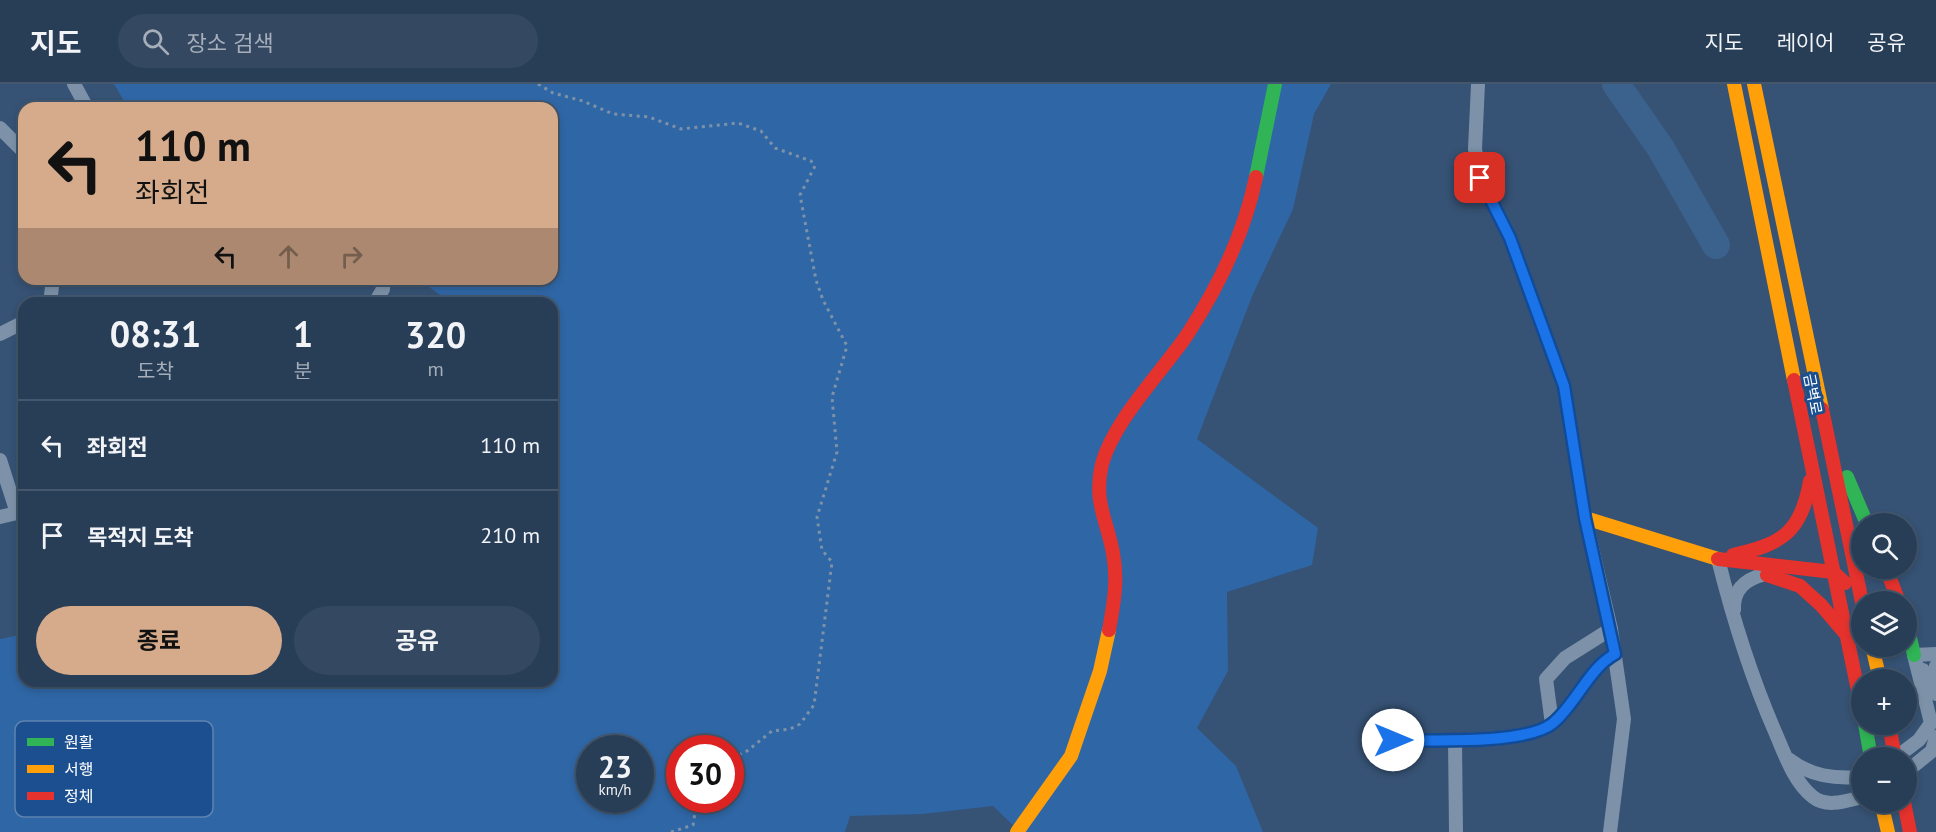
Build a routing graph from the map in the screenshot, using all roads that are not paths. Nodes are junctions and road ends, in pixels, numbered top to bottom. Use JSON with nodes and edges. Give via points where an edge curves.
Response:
{"nodes":[{"id":1,"x":74,"y":84,"type":"edge"},
{"id":2,"x":1275,"y":84,"type":"edge"},
{"id":3,"x":1478,"y":84,"type":"edge"},
{"id":4,"x":1734,"y":84,"type":"edge"},
{"id":5,"x":1754,"y":84,"type":"edge"},
{"id":6,"x":84,"y":102,"type":"edge"},
{"id":7,"x":0,"y":128,"type":"edge"},
{"id":8,"x":18,"y":146,"type":"edge"},
{"id":9,"x":18,"y":325,"type":"edge"},
{"id":10,"x":0,"y":334,"type":"edge"},
{"id":11,"x":1825,"y":424,"type":"junction"},
{"id":12,"x":0,"y":460,"type":"edge"},
{"id":13,"x":1811,"y":469,"type":"junction"},
{"id":14,"x":1862,"y":513,"type":"edge"},
{"id":15,"x":0,"y":517,"type":"edge"},
{"id":16,"x":1585,"y":518,"type":"junction"},
{"id":17,"x":1718,"y":559,"type":"junction"},
{"id":18,"x":1833,"y":572,"type":"junction"},
{"id":19,"x":1765,"y":574,"type":"junction"},
{"id":20,"x":1860,"y":591,"type":"edge"},
{"id":21,"x":1851,"y":594,"type":"edge"},
{"id":22,"x":1734,"y":621,"type":"junction"},
{"id":23,"x":1611,"y":629,"type":"junction"},
{"id":24,"x":1845,"y":634,"type":"junction"},
{"id":25,"x":1615,"y":654,"type":"junction"},
{"id":26,"x":1936,"y":654,"type":"edge"},
{"id":27,"x":1917,"y":655,"type":"edge"},
{"id":28,"x":1914,"y":657,"type":"edge"},
{"id":29,"x":1915,"y":657,"type":"edge"},
{"id":30,"x":1915,"y":657,"type":"edge"},
{"id":31,"x":1936,"y":666,"type":"edge"},
{"id":32,"x":1853,"y":669,"type":"edge"},
{"id":33,"x":1936,"y":687,"type":"edge"},
{"id":34,"x":1936,"y":694,"type":"edge"},
{"id":35,"x":1936,"y":716,"type":"edge"},
{"id":36,"x":1552,"y":724,"type":"junction"},
{"id":37,"x":1936,"y":737,"type":"edge"},
{"id":38,"x":1393,"y":740,"type":"dead end"},
{"id":39,"x":1455,"y":740,"type":"junction"},
{"id":40,"x":1910,"y":747,"type":"edge"},
{"id":41,"x":1934,"y":750,"type":"edge"},
{"id":42,"x":1785,"y":756,"type":"junction"},
{"id":43,"x":1917,"y":763,"type":"edge"},
{"id":44,"x":1851,"y":778,"type":"edge"},
{"id":45,"x":1851,"y":800,"type":"edge"},
{"id":46,"x":1883,"y":813,"type":"edge"},
{"id":47,"x":1907,"y":813,"type":"edge"},
{"id":48,"x":1017,"y":832,"type":"edge"},
{"id":49,"x":1456,"y":832,"type":"edge"},
{"id":50,"x":1610,"y":832,"type":"edge"},
{"id":51,"x":1887,"y":832,"type":"edge"},
{"id":52,"x":1910,"y":832,"type":"edge"}],
"edges":[{"from":1,"to":6,"type":"street"},
{"from":2,"to":48,"type":"main road","via":[[1251,194],[1233,254],[1186,334],[1114,435],[1102,465],[1099,506],[1113,553],[1117,591],[1100,671],[1071,756]]},
{"from":3,"to":16,"type":"street","via":[[1475,149],[1480,178],[1510,238],[1564,386]]},
{"from":4,"to":13,"type":"main road","name":"금벽로"},
{"from":5,"to":11,"type":"main road","name":"금벽로"},
{"from":7,"to":8,"type":"street"},
{"from":9,"to":10,"type":"street"},
{"from":11,"to":14,"type":"main road"},
{"from":11,"to":20,"type":"main road","name":"금벽로"},
{"from":12,"to":15,"type":"street","via":[[17,513]]},
{"from":13,"to":17,"type":"main road","via":[[1807,504],[1785,539]]},
{"from":13,"to":18,"type":"main road","name":"금벽로"},
{"from":16,"to":17,"type":"main road"},
{"from":16,"to":23,"type":"street"},
{"from":17,"to":18,"type":"main road"},
{"from":17,"to":19,"type":"main road"},
{"from":17,"to":22,"type":"street"},
{"from":18,"to":21,"type":"main road"},
{"from":18,"to":24,"type":"main road","name":"금벽로"},
{"from":19,"to":22,"type":"street","via":[[1744,583],[1737,592],[1733,601]]},
{"from":19,"to":24,"type":"main road","via":[[1800,586]]},
{"from":22,"to":42,"type":"street"},
{"from":23,"to":25,"type":"street"},
{"from":23,"to":36,"type":"street","via":[[1565,658],[1546,679]]},
{"from":24,"to":32,"type":"main road","name":"금벽로"},
{"from":25,"to":36,"type":"street","via":[[1603,661]]},
{"from":25,"to":50,"type":"street","via":[[1624,719]]},
{"from":26,"to":27,"type":"street"},
{"from":28,"to":40,"type":"street","via":[[1931,723]]},
{"from":29,"to":34,"type":"street"},
{"from":30,"to":35,"type":"street"},
{"from":31,"to":33,"type":"street"},
{"from":36,"to":39,"type":"street","via":[[1527,733]]},
{"from":37,"to":41,"type":"street"},
{"from":38,"to":39,"type":"street"},
{"from":39,"to":49,"type":"street"},
{"from":41,"to":43,"type":"street"},
{"from":42,"to":44,"type":"street","via":[[1801,768],[1836,779]]},
{"from":42,"to":45,"type":"street","via":[[1800,783],[1815,799],[1835,804]]},
{"from":46,"to":51,"type":"main road"},
{"from":47,"to":52,"type":"main road"}]}
